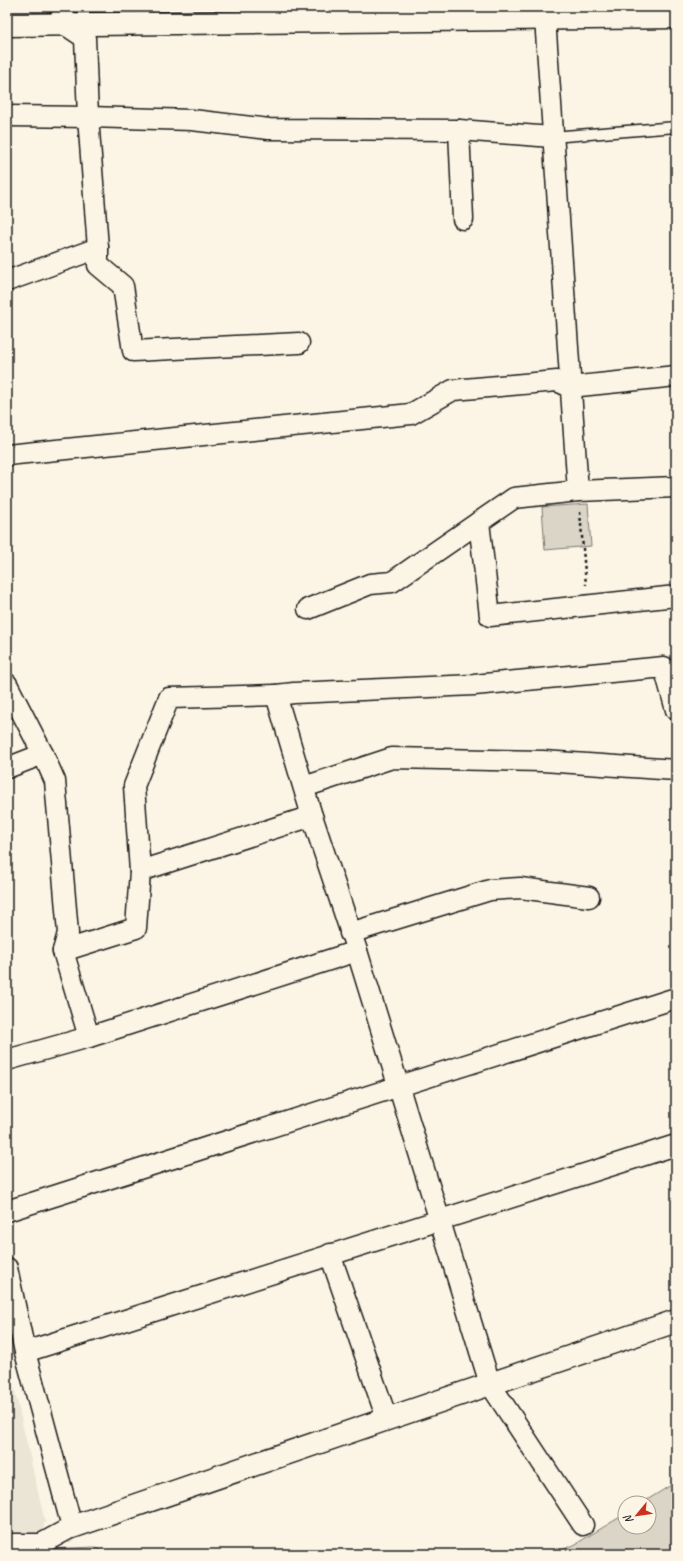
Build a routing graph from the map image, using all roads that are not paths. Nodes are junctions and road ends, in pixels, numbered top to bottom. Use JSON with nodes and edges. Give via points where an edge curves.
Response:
{"nodes":[{"id":1,"x":405,"y":13,"type":"edge"},
{"id":2,"x":64,"y":15,"type":"edge"},
{"id":3,"x":676,"y":17,"type":"edge"},
{"id":4,"x":545,"y":18,"type":"junction"},
{"id":5,"x":7,"y":25,"type":"edge"},
{"id":6,"x":7,"y":116,"type":"edge"},
{"id":7,"x":88,"y":116,"type":"junction"},
{"id":8,"x":676,"y":127,"type":"edge"},
{"id":9,"x":459,"y":130,"type":"junction"},
{"id":10,"x":552,"y":137,"type":"junction"},
{"id":11,"x":463,"y":219,"type":"dead end"},
{"id":12,"x":98,"y":248,"type":"junction"},
{"id":13,"x":7,"y":281,"type":"edge"},
{"id":14,"x":299,"y":343,"type":"dead end"},
{"id":15,"x":676,"y":376,"type":"edge"},
{"id":16,"x":570,"y":387,"type":"junction"},
{"id":17,"x":7,"y":455,"type":"edge"},
{"id":18,"x":676,"y":487,"type":"edge"},
{"id":19,"x":578,"y":491,"type":"junction"},
{"id":20,"x":479,"y":522,"type":"junction"},
{"id":21,"x":676,"y":596,"type":"edge"},
{"id":22,"x":308,"y":609,"type":"dead end"},
{"id":23,"x":670,"y":667,"type":"edge"},
{"id":24,"x":7,"y":684,"type":"edge"},
{"id":25,"x":276,"y":695,"type":"junction"},
{"id":26,"x":676,"y":710,"type":"edge"},
{"id":27,"x":43,"y":754,"type":"junction"},
{"id":28,"x":7,"y":768,"type":"edge"},
{"id":29,"x":676,"y":770,"type":"edge"},
{"id":30,"x":304,"y":787,"type":"junction"},
{"id":31,"x":312,"y":816,"type":"junction"},
{"id":32,"x":140,"y":871,"type":"junction"},
{"id":33,"x":589,"y":897,"type":"dead end"},
{"id":34,"x":354,"y":942,"type":"junction"},
{"id":35,"x":64,"y":951,"type":"junction"},
{"id":36,"x":676,"y":998,"type":"edge"},
{"id":37,"x":89,"y":1037,"type":"junction"},
{"id":38,"x":7,"y":1060,"type":"edge"},
{"id":39,"x":398,"y":1087,"type":"junction"},
{"id":40,"x":676,"y":1145,"type":"edge"},
{"id":41,"x":7,"y":1211,"type":"edge"},
{"id":42,"x":440,"y":1219,"type":"junction"},
{"id":43,"x":330,"y":1254,"type":"junction"},
{"id":44,"x":7,"y":1268,"type":"edge"},
{"id":45,"x":676,"y":1321,"type":"edge"},
{"id":46,"x":25,"y":1352,"type":"junction"},
{"id":47,"x":490,"y":1384,"type":"junction"},
{"id":48,"x":387,"y":1419,"type":"junction"},
{"id":49,"x":583,"y":1525,"type":"dead end"},
{"id":50,"x":72,"y":1527,"type":"junction"},
{"id":51,"x":7,"y":1544,"type":"edge"}],
"edges":[{"from":1,"to":2,"type":"main road"},
{"from":1,"to":4,"type":"main road"},
{"from":2,"to":5,"type":"main road"},
{"from":2,"to":7,"type":"street","via":[[85,38]]},
{"from":3,"to":4,"type":"main road"},
{"from":4,"to":10,"type":"street"},
{"from":6,"to":7,"type":"street"},
{"from":7,"to":9,"type":"street","via":[[192,120],[269,129]]},
{"from":7,"to":12,"type":"street"},
{"from":8,"to":10,"type":"lane"},
{"from":9,"to":10,"type":"street"},
{"from":9,"to":11,"type":"street"},
{"from":10,"to":16,"type":"street"},
{"from":12,"to":13,"type":"street"},
{"from":12,"to":14,"type":"street","via":[[98,264],[123,286],[133,351]]},
{"from":15,"to":16,"type":"street"},
{"from":16,"to":17,"type":"street","via":[[557,381],[453,390],[411,414]]},
{"from":16,"to":19,"type":"street"},
{"from":18,"to":19,"type":"street"},
{"from":19,"to":20,"type":"street","via":[[514,498]]},
{"from":20,"to":21,"type":"street","via":[[490,616]]},
{"from":20,"to":22,"type":"street","via":[[392,582],[370,584]]},
{"from":23,"to":25,"type":"street","via":[[474,685]]},
{"from":23,"to":26,"type":"street"},
{"from":24,"to":27,"type":"street"},
{"from":25,"to":30,"type":"street"},
{"from":25,"to":32,"type":"street","via":[[169,698],[134,786]]},
{"from":27,"to":28,"type":"street"},
{"from":27,"to":35,"type":"street","via":[[54,781],[68,933]]},
{"from":29,"to":30,"type":"street","via":[[543,761],[392,758]]},
{"from":30,"to":31,"type":"street"},
{"from":31,"to":32,"type":"street"},
{"from":31,"to":34,"type":"street"},
{"from":32,"to":35,"type":"street","via":[[136,928]]},
{"from":33,"to":34,"type":"street","via":[[520,888],[490,890]]},
{"from":34,"to":37,"type":"street"},
{"from":34,"to":39,"type":"street"},
{"from":35,"to":37,"type":"street"},
{"from":36,"to":39,"type":"street"},
{"from":37,"to":38,"type":"street"},
{"from":39,"to":41,"type":"street"},
{"from":39,"to":42,"type":"street"},
{"from":40,"to":42,"type":"street"},
{"from":42,"to":43,"type":"street"},
{"from":42,"to":47,"type":"street"},
{"from":43,"to":46,"type":"street"},
{"from":43,"to":48,"type":"street"},
{"from":44,"to":46,"type":"street"},
{"from":45,"to":47,"type":"main road"},
{"from":46,"to":50,"type":"street"},
{"from":47,"to":48,"type":"main road"},
{"from":47,"to":49,"type":"street"},
{"from":48,"to":50,"type":"main road"},
{"from":50,"to":51,"type":"street","via":[[42,1544]]}]}
